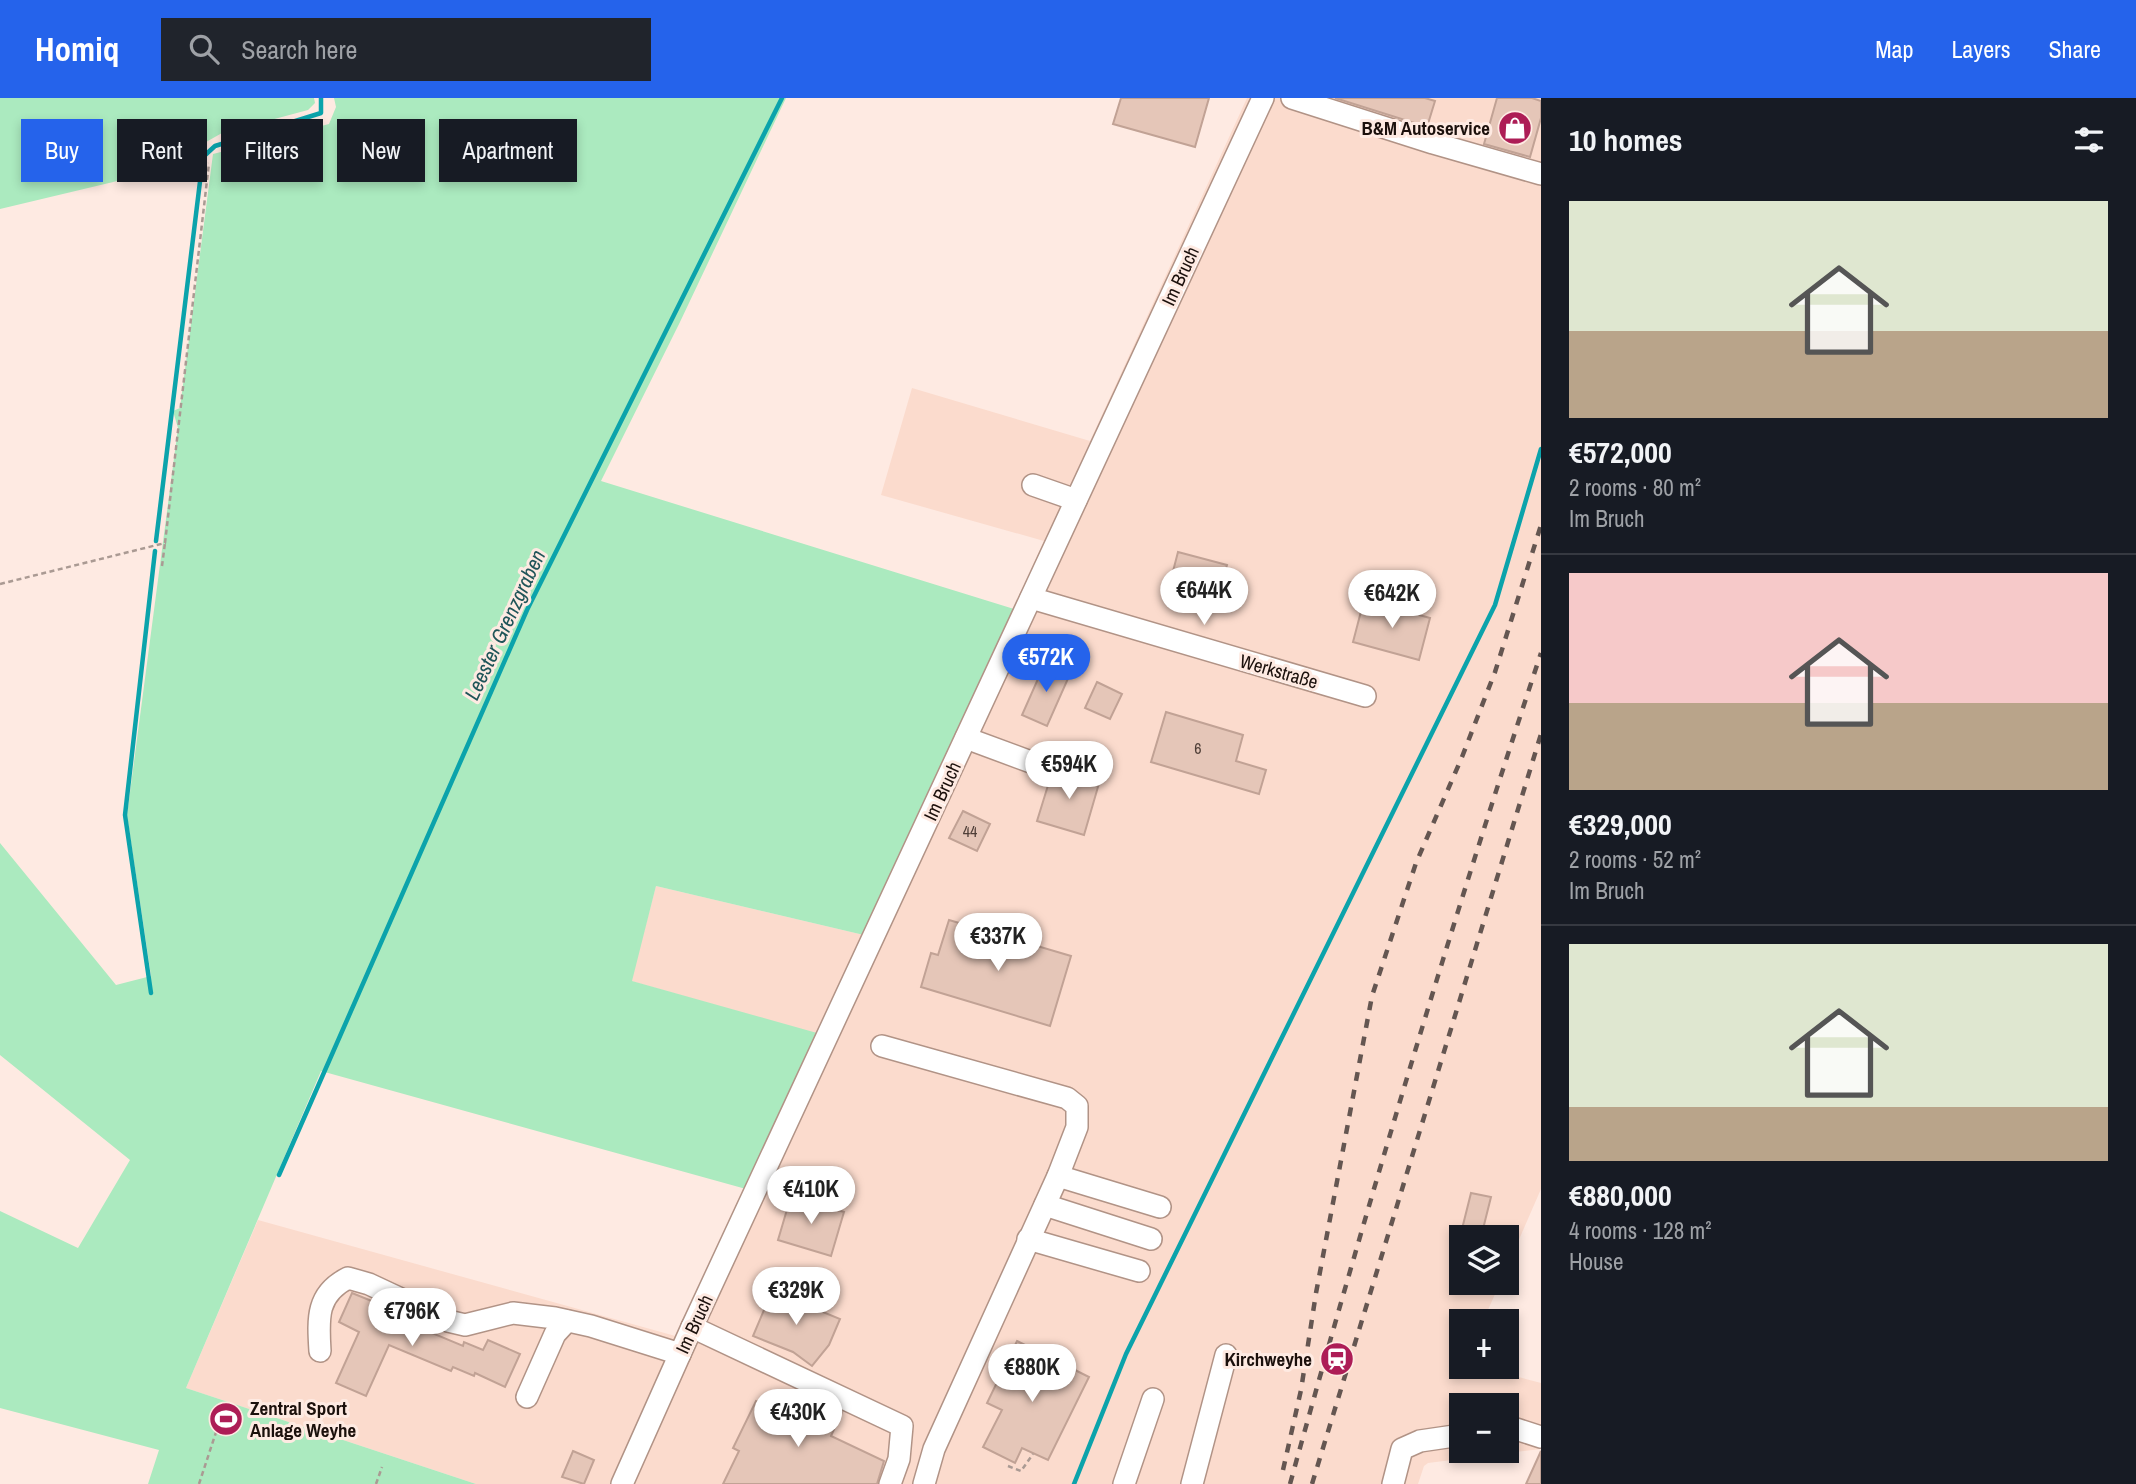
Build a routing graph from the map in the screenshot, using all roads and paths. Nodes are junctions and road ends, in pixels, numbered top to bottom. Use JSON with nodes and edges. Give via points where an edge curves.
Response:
{"nodes":[{"id":1,"x":1263,"y":98,"type":"edge"},
{"id":2,"x":1292,"y":98,"type":"edge"},
{"id":3,"x":209,"y":163,"type":"dead end"},
{"id":4,"x":1541,"y":174,"type":"edge"},
{"id":5,"x":1033,"y":485,"type":"dead end"},
{"id":6,"x":1076,"y":500,"type":"junction"},
{"id":7,"x":165,"y":543,"type":"junction"},
{"id":8,"x":162,"y":566,"type":"dead end"},
{"id":9,"x":0,"y":584,"type":"edge"},
{"id":10,"x":1031,"y":598,"type":"junction"},
{"id":11,"x":1365,"y":696,"type":"dead end"},
{"id":12,"x":966,"y":738,"type":"junction"},
{"id":13,"x":1039,"y":765,"type":"dead end"},
{"id":14,"x":882,"y":1046,"type":"dead end"},
{"id":15,"x":1058,"y":1176,"type":"junction"},
{"id":16,"x":1045,"y":1205,"type":"junction"},
{"id":17,"x":1160,"y":1208,"type":"dead end"},
{"id":18,"x":1028,"y":1239,"type":"junction"},
{"id":19,"x":1151,"y":1239,"type":"dead end"},
{"id":20,"x":1139,"y":1271,"type":"dead end"},
{"id":21,"x":567,"y":1321,"type":"junction"},
{"id":22,"x":692,"y":1327,"type":"junction"},
{"id":23,"x":320,"y":1351,"type":"dead end"},
{"id":24,"x":680,"y":1354,"type":"junction"},
{"id":25,"x":1226,"y":1355,"type":"dead end"},
{"id":26,"x":527,"y":1397,"type":"dead end"},
{"id":27,"x":1153,"y":1399,"type":"dead end"},
{"id":28,"x":221,"y":1417,"type":"dead end"},
{"id":29,"x":1519,"y":1430,"type":"edge"},
{"id":30,"x":1449,"y":1437,"type":"edge"},
{"id":31,"x":1541,"y":1437,"type":"edge"},
{"id":32,"x":1033,"y":1454,"type":"dead end"},
{"id":33,"x":1008,"y":1466,"type":"dead end"},
{"id":34,"x":382,"y":1467,"type":"dead end"},
{"id":35,"x":199,"y":1484,"type":"edge"},
{"id":36,"x":376,"y":1484,"type":"edge"},
{"id":37,"x":622,"y":1484,"type":"edge"},
{"id":38,"x":890,"y":1484,"type":"edge"},
{"id":39,"x":924,"y":1484,"type":"edge"},
{"id":40,"x":1124,"y":1484,"type":"edge"},
{"id":41,"x":1192,"y":1484,"type":"edge"},
{"id":42,"x":1393,"y":1484,"type":"edge"}],
"edges":[{"from":1,"to":6,"type":"street","name":"Im Bruch"},
{"from":2,"to":4,"type":"street"},
{"from":3,"to":7,"type":"path"},
{"from":5,"to":6,"type":"street"},
{"from":6,"to":10,"type":"street","name":"Im Bruch"},
{"from":7,"to":8,"type":"path"},
{"from":7,"to":9,"type":"path"},
{"from":10,"to":11,"type":"street","name":"Werkstraße"},
{"from":10,"to":12,"type":"street","name":"Im Bruch"},
{"from":12,"to":13,"type":"street"},
{"from":12,"to":22,"type":"street","name":"Im Bruch"},
{"from":14,"to":15,"type":"street","via":[[1067,1098],[1077,1106],[1079,1115]]},
{"from":15,"to":16,"type":"street"},
{"from":15,"to":17,"type":"street"},
{"from":16,"to":18,"type":"street"},
{"from":16,"to":19,"type":"street"},
{"from":18,"to":20,"type":"street"},
{"from":18,"to":39,"type":"street","via":[[934,1449]]},
{"from":21,"to":23,"type":"street","via":[[513,1313],[465,1325],[348,1278],[334,1285],[318,1316]]},
{"from":21,"to":24,"type":"street"},
{"from":21,"to":26,"type":"street","via":[[555,1334]]},
{"from":22,"to":24,"type":"street","name":"Im Bruch"},
{"from":22,"to":38,"type":"street","via":[[902,1426],[899,1459]]},
{"from":24,"to":37,"type":"street","name":"Im Bruch"},
{"from":25,"to":41,"type":"street"},
{"from":27,"to":40,"type":"street"},
{"from":28,"to":35,"type":"path"},
{"from":29,"to":31,"type":"street"},
{"from":30,"to":42,"type":"street","via":[[1402,1449]]},
{"from":32,"to":33,"type":"path","via":[[1021,1471]]},
{"from":34,"to":36,"type":"path"}]}
